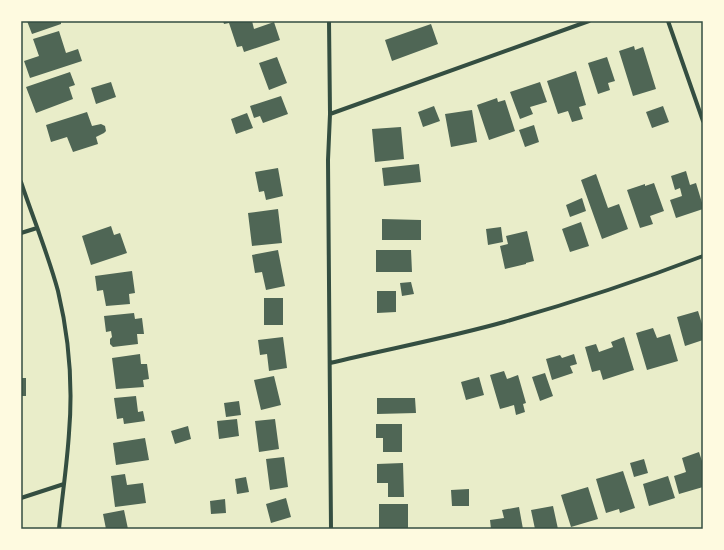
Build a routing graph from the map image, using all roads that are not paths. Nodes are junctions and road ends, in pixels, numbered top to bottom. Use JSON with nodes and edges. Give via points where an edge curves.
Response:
{"nodes":[{"id":1,"x":329,"y":21,"type":"edge"},
{"id":2,"x":590,"y":21,"type":"edge"},
{"id":3,"x":668,"y":21,"type":"edge"},
{"id":4,"x":330,"y":114,"type":"junction"},
{"id":5,"x":703,"y":121,"type":"edge"},
{"id":6,"x":21,"y":182,"type":"edge"},
{"id":7,"x":37,"y":228,"type":"junction"},
{"id":8,"x":21,"y":233,"type":"edge"},
{"id":9,"x":703,"y":256,"type":"edge"},
{"id":10,"x":330,"y":363,"type":"junction"},
{"id":11,"x":64,"y":484,"type":"junction"},
{"id":12,"x":21,"y":498,"type":"edge"},
{"id":13,"x":59,"y":529,"type":"edge"},
{"id":14,"x":331,"y":529,"type":"edge"}],
"edges":[{"from":1,"to":4,"type":"street"},
{"from":2,"to":4,"type":"street"},
{"from":3,"to":5,"type":"street"},
{"from":4,"to":10,"type":"street"},
{"from":6,"to":7,"type":"street"},
{"from":7,"to":8,"type":"street"},
{"from":7,"to":11,"type":"street","via":[[58,292],[68,353],[70,408]]},
{"from":9,"to":10,"type":"street","via":[[614,288],[504,322]]},
{"from":10,"to":14,"type":"street"},
{"from":11,"to":12,"type":"street"},
{"from":11,"to":13,"type":"street"}]}
